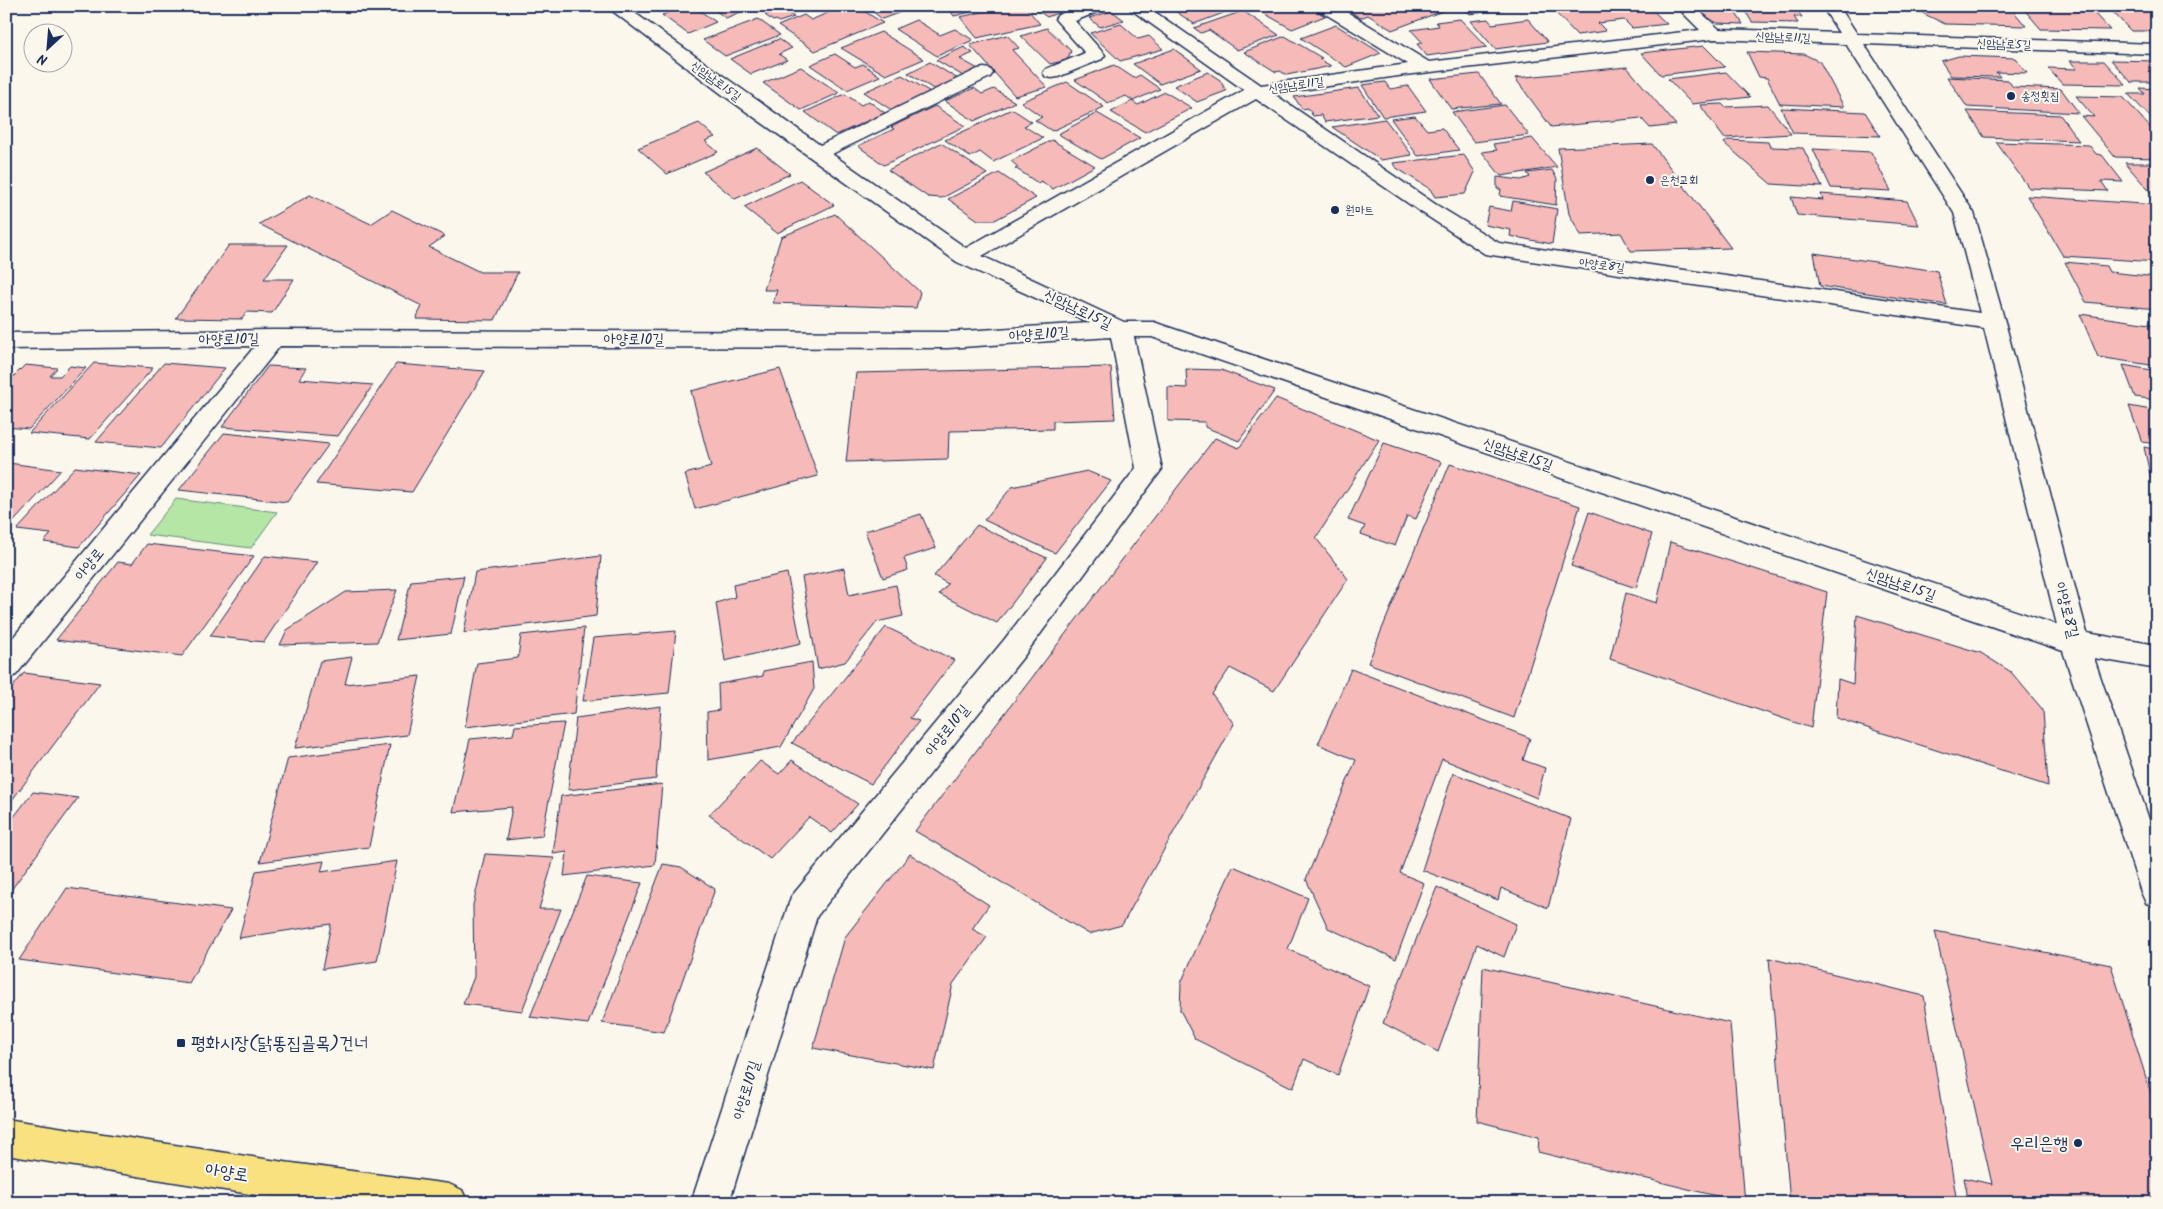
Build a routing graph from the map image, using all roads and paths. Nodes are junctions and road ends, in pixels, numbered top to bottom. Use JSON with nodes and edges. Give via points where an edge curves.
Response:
{"nodes":[{"id":1,"x":614,"y":6,"type":"edge"},
{"id":2,"x":1096,"y":6,"type":"edge"},
{"id":3,"x":1134,"y":6,"type":"edge"},
{"id":4,"x":1325,"y":6,"type":"edge"},
{"id":5,"x":1684,"y":6,"type":"edge"},
{"id":6,"x":1830,"y":6,"type":"edge"},
{"id":7,"x":1714,"y":34,"type":"junction"},
{"id":8,"x":1852,"y":39,"type":"junction"},
{"id":9,"x":2157,"y":49,"type":"edge"},
{"id":10,"x":1425,"y":67,"type":"junction"},
{"id":11,"x":984,"y":73,"type":"dead end"},
{"id":12,"x":1052,"y":73,"type":"dead end"},
{"id":13,"x":1256,"y":91,"type":"junction"},
{"id":14,"x":819,"y":153,"type":"junction"},
{"id":15,"x":965,"y":257,"type":"junction"},
{"id":16,"x":1994,"y":322,"type":"junction"},
{"id":17,"x":1121,"y":329,"type":"junction"},
{"id":18,"x":274,"y":338,"type":"junction"},
{"id":19,"x":6,"y":341,"type":"edge"},
{"id":20,"x":2075,"y":643,"type":"junction"},
{"id":21,"x":2157,"y":657,"type":"edge"},
{"id":22,"x":6,"y":667,"type":"edge"},
{"id":23,"x":2157,"y":892,"type":"edge"},
{"id":24,"x":6,"y":1136,"type":"edge"},
{"id":25,"x":278,"y":1192,"type":"edge"},
{"id":26,"x":449,"y":1203,"type":"edge"},
{"id":27,"x":710,"y":1203,"type":"edge"}],
"edges":[{"from":1,"to":14,"type":"street","name":"신암남로15길"},
{"from":2,"to":12,"type":"street","via":[[1064,19],[1096,55]]},
{"from":3,"to":13,"type":"street","name":"신암남로11길"},
{"from":4,"to":10,"type":"street"},
{"from":5,"to":7,"type":"street"},
{"from":6,"to":8,"type":"street","name":"아양로8길"},
{"from":7,"to":8,"type":"street","name":"신암남로11길"},
{"from":7,"to":10,"type":"street","name":"신암남로11길"},
{"from":8,"to":9,"type":"street","name":"신암남로5길"},
{"from":8,"to":16,"type":"street","name":"아양로8길","via":[[1964,213]]},
{"from":10,"to":13,"type":"street","name":"신암남로11길"},
{"from":11,"to":14,"type":"street"},
{"from":13,"to":15,"type":"street"},
{"from":13,"to":16,"type":"street","name":"아양로8길","via":[[1493,249]]},
{"from":14,"to":15,"type":"street","name":"신암남로15길"},
{"from":15,"to":17,"type":"street","name":"신암남로15길"},
{"from":16,"to":20,"type":"street","name":"아양로8길"},
{"from":17,"to":18,"type":"street","name":"아양로10길","via":[[948,340]]},
{"from":17,"to":20,"type":"street","name":"신암남로15길","via":[[1154,330]]},
{"from":17,"to":27,"type":"street","name":"아양로10길","via":[[1149,470],[1014,648],[803,908]]},
{"from":18,"to":19,"type":"street","name":"아양로10길"},
{"from":18,"to":22,"type":"street","name":"아양로"},
{"from":20,"to":21,"type":"street","name":"신암남로15길"},
{"from":20,"to":23,"type":"street","name":"아양로8길"},
{"from":24,"to":25,"type":"main road","name":"아양로"},
{"from":25,"to":26,"type":"main road","name":"아양로"}]}
